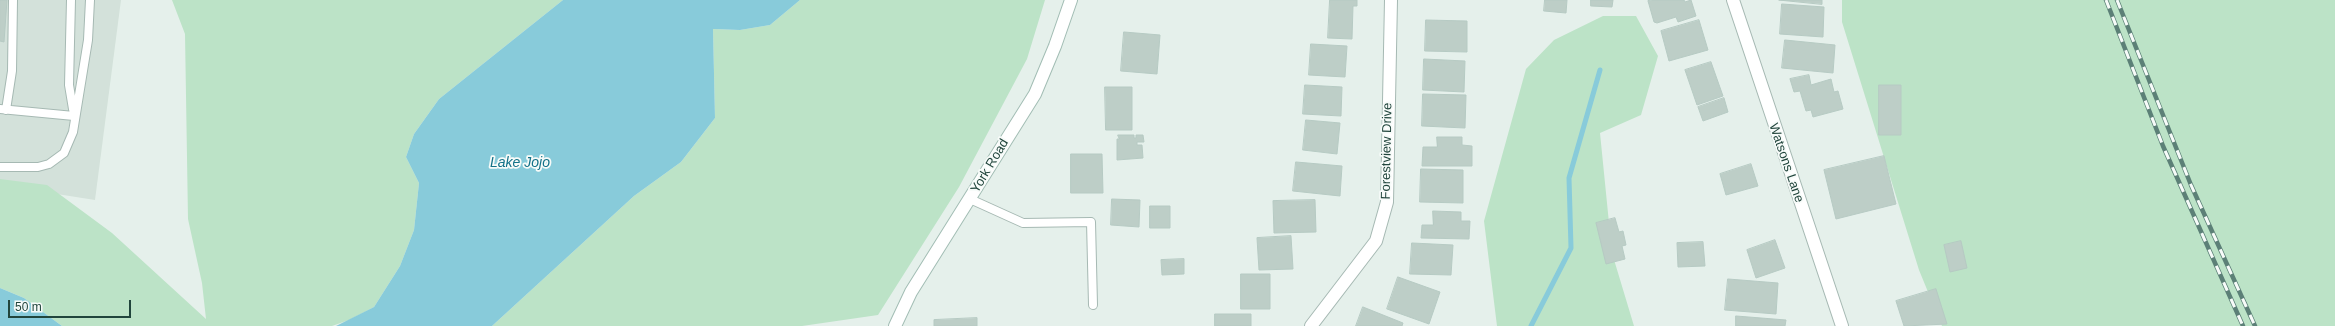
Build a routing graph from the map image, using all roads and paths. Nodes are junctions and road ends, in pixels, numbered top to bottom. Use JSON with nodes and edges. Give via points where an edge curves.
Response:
{"nodes":[{"id":1,"x":13,"y":0,"type":"edge"},
{"id":2,"x":71,"y":0,"type":"edge"},
{"id":3,"x":90,"y":0,"type":"edge"},
{"id":4,"x":1071,"y":0,"type":"edge"},
{"id":5,"x":1391,"y":0,"type":"edge"},
{"id":6,"x":1733,"y":0,"type":"edge"},
{"id":7,"x":3,"y":110,"type":"edge"},
{"id":8,"x":74,"y":116,"type":"junction"},
{"id":9,"x":0,"y":167,"type":"edge"},
{"id":10,"x":970,"y":199,"type":"junction"},
{"id":11,"x":1093,"y":304,"type":"dead end"},
{"id":12,"x":896,"y":326,"type":"edge"},
{"id":13,"x":1312,"y":326,"type":"edge"},
{"id":14,"x":1842,"y":326,"type":"edge"}],
"edges":[{"from":1,"to":7,"type":"lane","via":[[12,71]]},
{"from":2,"to":8,"type":"lane","via":[[69,86]]},
{"from":3,"to":8,"type":"lane","via":[[88,40]]},
{"from":4,"to":10,"type":"street","name":"York Road","via":[[1035,94]]},
{"from":5,"to":13,"type":"street","name":"Forestview Drive","via":[[1387,202],[1376,241]]},
{"from":6,"to":14,"type":"street","name":"Watsons Lane"},
{"from":7,"to":8,"type":"lane"},
{"from":8,"to":9,"type":"lane","via":[[73,132],[64,153],[56,161],[38,168]]},
{"from":10,"to":11,"type":"lane","via":[[1023,223],[1090,222]]},
{"from":10,"to":12,"type":"street","name":"York Road","via":[[911,292]]}]}
